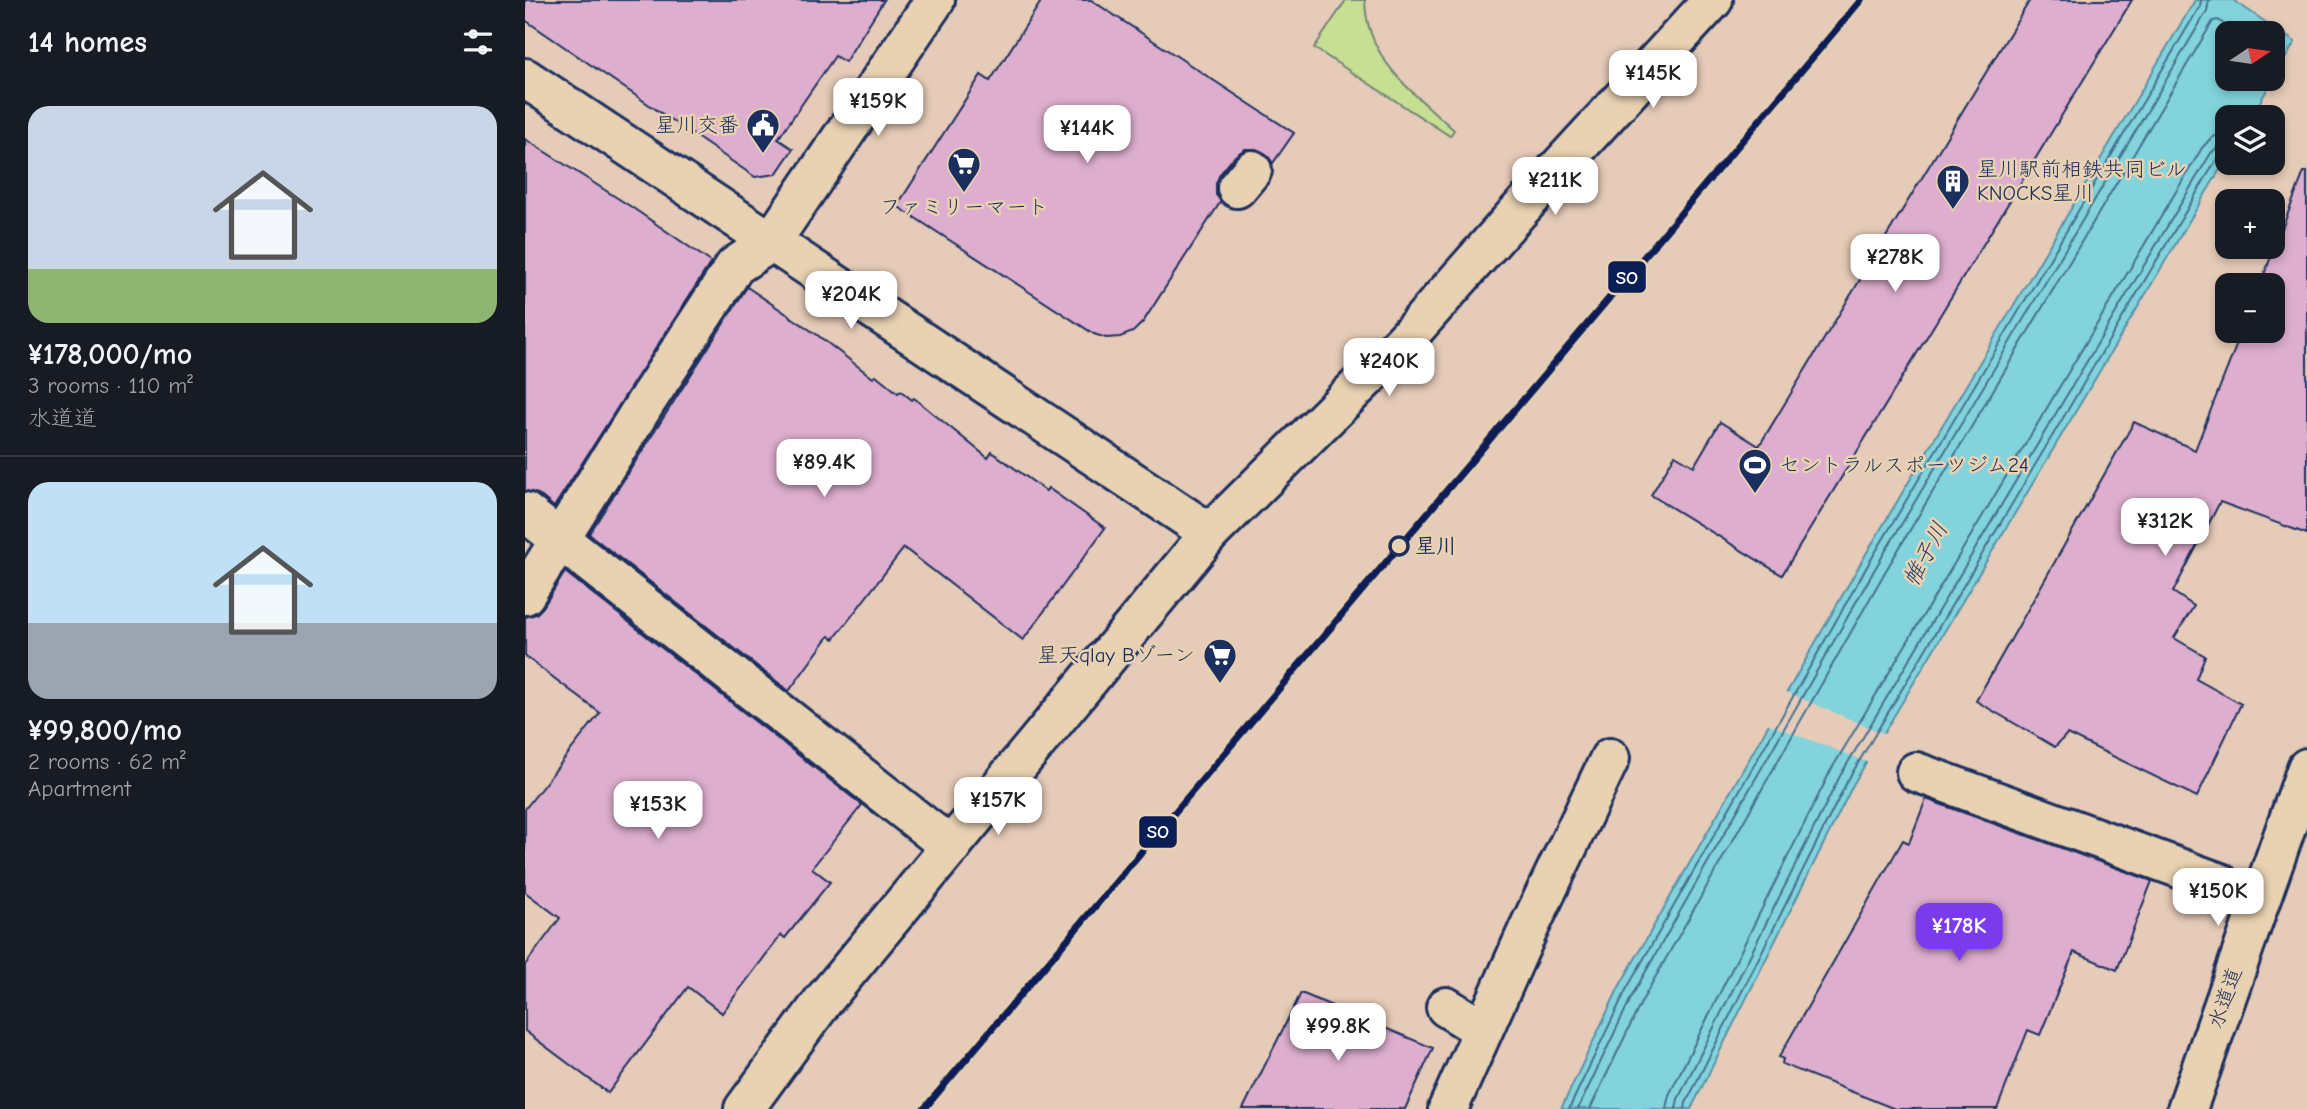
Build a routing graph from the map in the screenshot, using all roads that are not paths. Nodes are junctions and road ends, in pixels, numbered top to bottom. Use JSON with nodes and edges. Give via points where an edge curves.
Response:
{"nodes":[{"id":1,"x":935,"y":0,"type":"edge"},
{"id":2,"x":1713,"y":0,"type":"edge"},
{"id":3,"x":525,"y":78,"type":"edge"},
{"id":4,"x":771,"y":242,"type":"junction"},
{"id":5,"x":525,"y":513,"type":"edge"},
{"id":6,"x":1210,"y":533,"type":"junction"},
{"id":7,"x":561,"y":541,"type":"junction"},
{"id":8,"x":525,"y":595,"type":"edge"},
{"id":9,"x":1610,"y":758,"type":"dead end"},
{"id":10,"x":2307,"y":768,"type":"edge"},
{"id":11,"x":1916,"y":772,"type":"dead end"},
{"id":12,"x":951,"y":847,"type":"junction"},
{"id":13,"x":2220,"y":883,"type":"dead end"},
{"id":14,"x":1446,"y":1007,"type":"dead end"},
{"id":15,"x":1483,"y":1030,"type":"junction"},
{"id":16,"x":744,"y":1109,"type":"edge"},
{"id":17,"x":1448,"y":1109,"type":"edge"},
{"id":18,"x":2187,"y":1109,"type":"edge"}],
"edges":[{"from":1,"to":4,"type":"street"},
{"from":2,"to":6,"type":"street","via":[[1404,341]]},
{"from":3,"to":4,"type":"street"},
{"from":4,"to":6,"type":"street"},
{"from":4,"to":7,"type":"street","via":[[735,266]]},
{"from":5,"to":7,"type":"street"},
{"from":6,"to":12,"type":"street"},
{"from":7,"to":8,"type":"street"},
{"from":7,"to":12,"type":"street"},
{"from":9,"to":15,"type":"street"},
{"from":10,"to":18,"type":"street","name":"水道道"},
{"from":11,"to":13,"type":"street"},
{"from":12,"to":16,"type":"street","via":[[823,1001]]},
{"from":14,"to":15,"type":"street"},
{"from":15,"to":17,"type":"street"}]}
